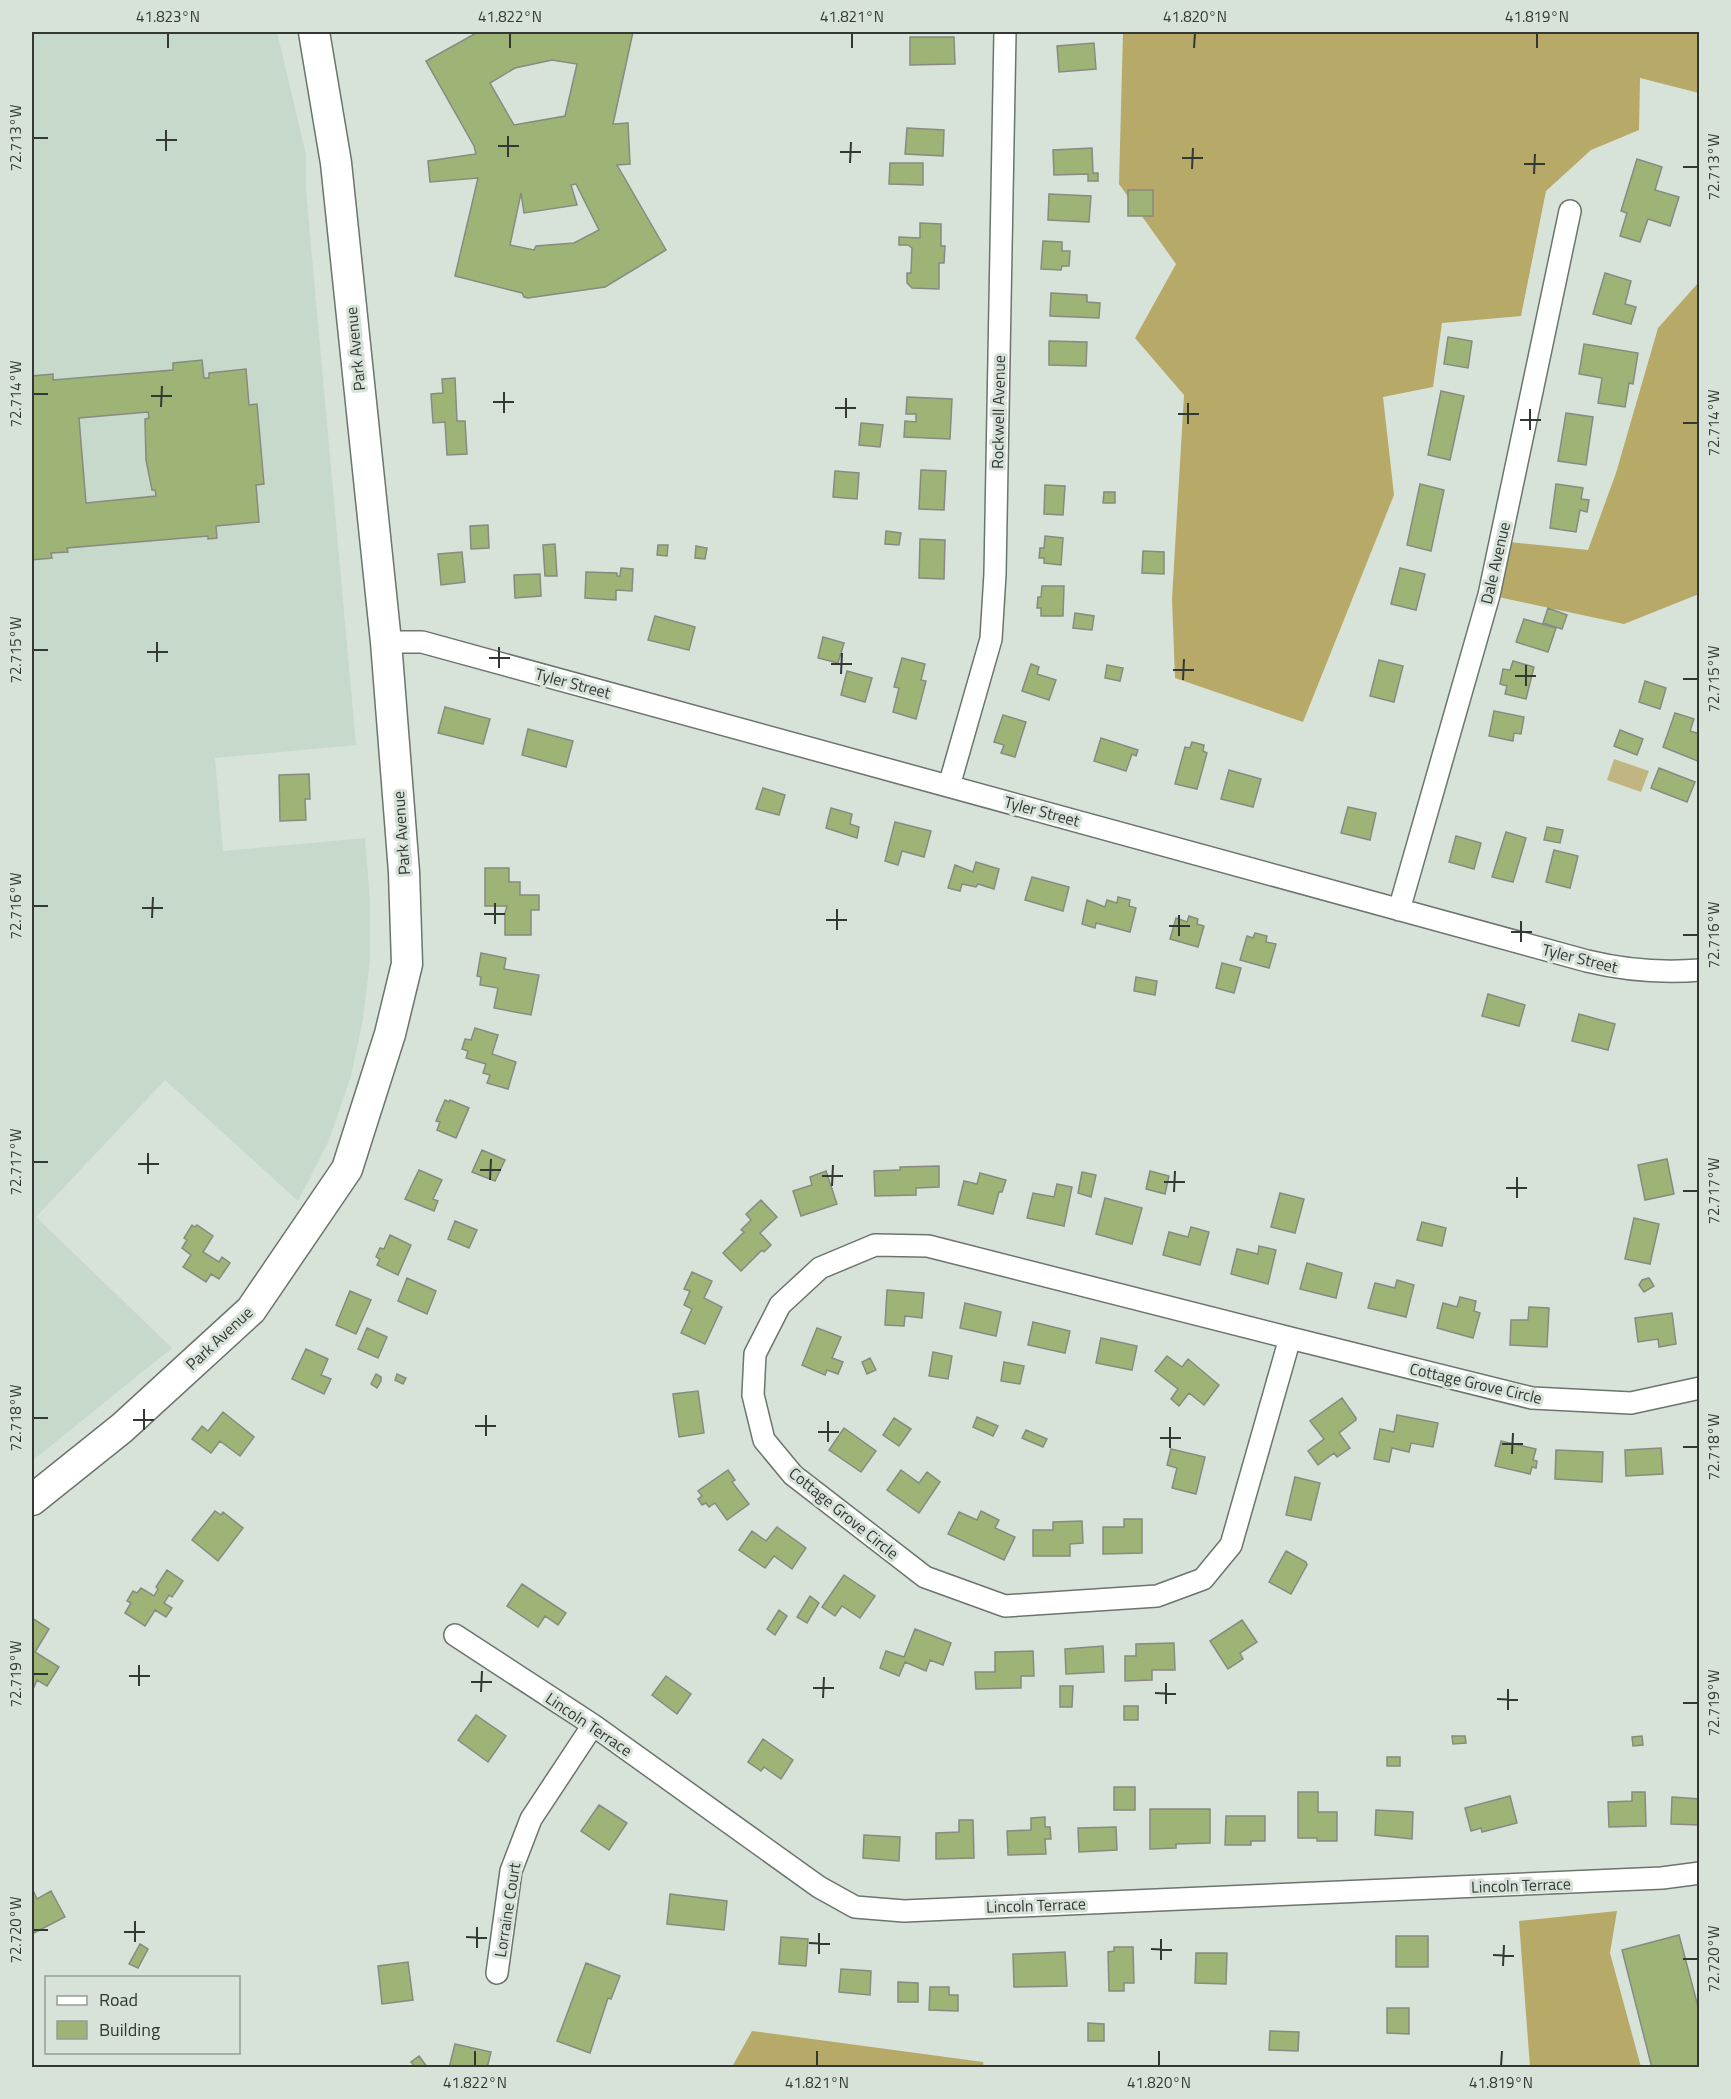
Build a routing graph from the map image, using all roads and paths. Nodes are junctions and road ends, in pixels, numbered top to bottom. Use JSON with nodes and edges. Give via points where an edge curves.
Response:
{"nodes":[{"id":1,"x":314,"y":32,"type":"edge"},
{"id":2,"x":1005,"y":32,"type":"edge"},
{"id":3,"x":1570,"y":211,"type":"dead end"},
{"id":4,"x":386,"y":642,"type":"junction"},
{"id":5,"x":950,"y":786,"type":"junction"},
{"id":6,"x":1399,"y":910,"type":"junction"},
{"id":7,"x":1700,"y":970,"type":"edge"},
{"id":8,"x":1290,"y":1338,"type":"junction"},
{"id":9,"x":1700,"y":1388,"type":"edge"},
{"id":10,"x":32,"y":1500,"type":"edge"},
{"id":11,"x":455,"y":1635,"type":"dead end"},
{"id":12,"x":592,"y":1725,"type":"junction"},
{"id":13,"x":1700,"y":1873,"type":"edge"},
{"id":14,"x":497,"y":1973,"type":"dead end"}],
"edges":[{"from":1,"to":4,"type":"main road","name":"Park Avenue","via":[[336,163]]},
{"from":2,"to":5,"type":"street","name":"Rockwell Avenue","via":[[996,562],[991,639]]},
{"from":3,"to":6,"type":"street","name":"Dale Avenue","via":[[1489,595]]},
{"from":4,"to":5,"type":"street","name":"Tyler Street","via":[[422,642]]},
{"from":4,"to":10,"type":"main road","name":"Park Avenue","via":[[405,872],[407,964],[390,1034],[347,1169],[251,1310],[122,1428]]},
{"from":5,"to":6,"type":"street","name":"Tyler Street"},
{"from":6,"to":7,"type":"street","name":"Tyler Street","via":[[1618,968]]},
{"from":8,"to":8,"type":"street","name":"Cottage Grove Circle","via":[[928,1246],[875,1245],[820,1268],[780,1305],[755,1354],[753,1395],[764,1440],[793,1475],[925,1577],[1005,1606],[1157,1596],[1203,1579],[1231,1545]]},
{"from":8,"to":9,"type":"street","name":"Cottage Grove Circle","via":[[1532,1398],[1631,1402]]},
{"from":11,"to":12,"type":"street","name":"Lincoln Terrace"},
{"from":12,"to":13,"type":"street","name":"Lincoln Terrace","via":[[819,1887],[855,1907],[903,1911],[1650,1879]]},
{"from":12,"to":14,"type":"street","name":"Lorraine Court","via":[[531,1819],[511,1871]]}]}
